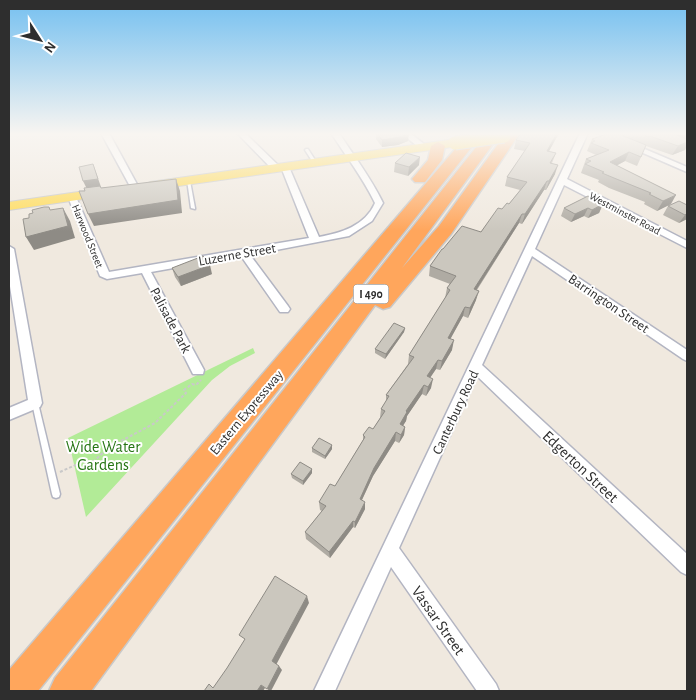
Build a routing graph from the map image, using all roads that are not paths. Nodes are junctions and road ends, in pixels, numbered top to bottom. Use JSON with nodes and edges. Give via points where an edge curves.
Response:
{"nodes":[{"id":1,"x":123,"y":166,"type":"edge"},
{"id":2,"x":278,"y":166,"type":"edge"},
{"id":3,"x":297,"y":166,"type":"edge"},
{"id":4,"x":357,"y":166,"type":"edge"},
{"id":5,"x":431,"y":166,"type":"edge"},
{"id":6,"x":449,"y":166,"type":"edge"},
{"id":7,"x":481,"y":166,"type":"edge"},
{"id":8,"x":569,"y":166,"type":"edge"},
{"id":9,"x":281,"y":168,"type":"junction"},
{"id":10,"x":562,"y":180,"type":"junction"},
{"id":11,"x":188,"y":181,"type":"junction"},
{"id":12,"x":135,"y":188,"type":"junction"},
{"id":13,"x":72,"y":197,"type":"junction"},
{"id":14,"x":9,"y":206,"type":"edge"},
{"id":15,"x":193,"y":208,"type":"dead end"},
{"id":16,"x":315,"y":240,"type":"junction"},
{"id":17,"x":687,"y":246,"type":"edge"},
{"id":18,"x":9,"y":249,"type":"edge"},
{"id":19,"x":530,"y":250,"type":"junction"},
{"id":20,"x":244,"y":253,"type":"junction"},
{"id":21,"x":145,"y":270,"type":"junction"},
{"id":22,"x":104,"y":274,"type":"joint"},
{"id":23,"x":284,"y":309,"type":"dead end"},
{"id":24,"x":687,"y":356,"type":"edge"},
{"id":25,"x":476,"y":367,"type":"junction"},
{"id":26,"x":198,"y":370,"type":"road end"},
{"id":27,"x":273,"y":381,"type":"junction"},
{"id":28,"x":35,"y":403,"type":"junction"},
{"id":29,"x":9,"y":414,"type":"edge"},
{"id":30,"x":56,"y":494,"type":"dead end"},
{"id":31,"x":390,"y":550,"type":"junction"},
{"id":32,"x":687,"y":566,"type":"edge"},
{"id":33,"x":19,"y":686,"type":"edge"},
{"id":34,"x":68,"y":691,"type":"edge"},
{"id":35,"x":324,"y":691,"type":"edge"},
{"id":36,"x":489,"y":691,"type":"edge"}],
"edges":[{"from":1,"to":12,"type":"street"},
{"from":2,"to":9,"type":"street"},
{"from":3,"to":9,"type":"main road"},
{"from":4,"to":16,"type":"street","name":"Luzerne Street","via":[[379,205],[355,229],[340,236]]},
{"from":5,"to":27,"type":"highway","via":[[381,225]]},
{"from":6,"to":27,"type":"highway","name":"Eastern Expressway","number":"I 490"},
{"from":7,"to":34,"type":"highway","name":"Eastern Expressway","number":"I 490","via":[[248,456]]},
{"from":8,"to":10,"type":"street","name":"Canterbury Road"},
{"from":9,"to":11,"type":"main road"},
{"from":9,"to":16,"type":"street"},
{"from":10,"to":17,"type":"street","name":"Westminster Road"},
{"from":10,"to":19,"type":"street","name":"Canterbury Road"},
{"from":11,"to":12,"type":"main road"},
{"from":11,"to":15,"type":"lane"},
{"from":12,"to":13,"type":"main road"},
{"from":13,"to":14,"type":"main road"},
{"from":13,"to":22,"type":"street","name":"Harwood Street"},
{"from":16,"to":20,"type":"street","name":"Luzerne Street"},
{"from":18,"to":28,"type":"street"},
{"from":19,"to":24,"type":"street","name":"Barrington Street"},
{"from":19,"to":25,"type":"street","name":"Canterbury Road"},
{"from":20,"to":21,"type":"street","name":"Luzerne Street"},
{"from":20,"to":23,"type":"street"},
{"from":21,"to":22,"type":"street","name":"Luzerne Street","via":[[110,276]]},
{"from":21,"to":26,"type":"street","name":"Palisade Park"},
{"from":25,"to":31,"type":"street","name":"Canterbury Road"},
{"from":25,"to":32,"type":"street","name":"Edgerton Street"},
{"from":27,"to":33,"type":"highway","name":"Eastern Expressway","number":"I 490"},
{"from":28,"to":29,"type":"street"},
{"from":28,"to":30,"type":"lane"},
{"from":31,"to":35,"type":"street","name":"Canterbury Road"},
{"from":31,"to":36,"type":"street","name":"Vassar Street"}]}
